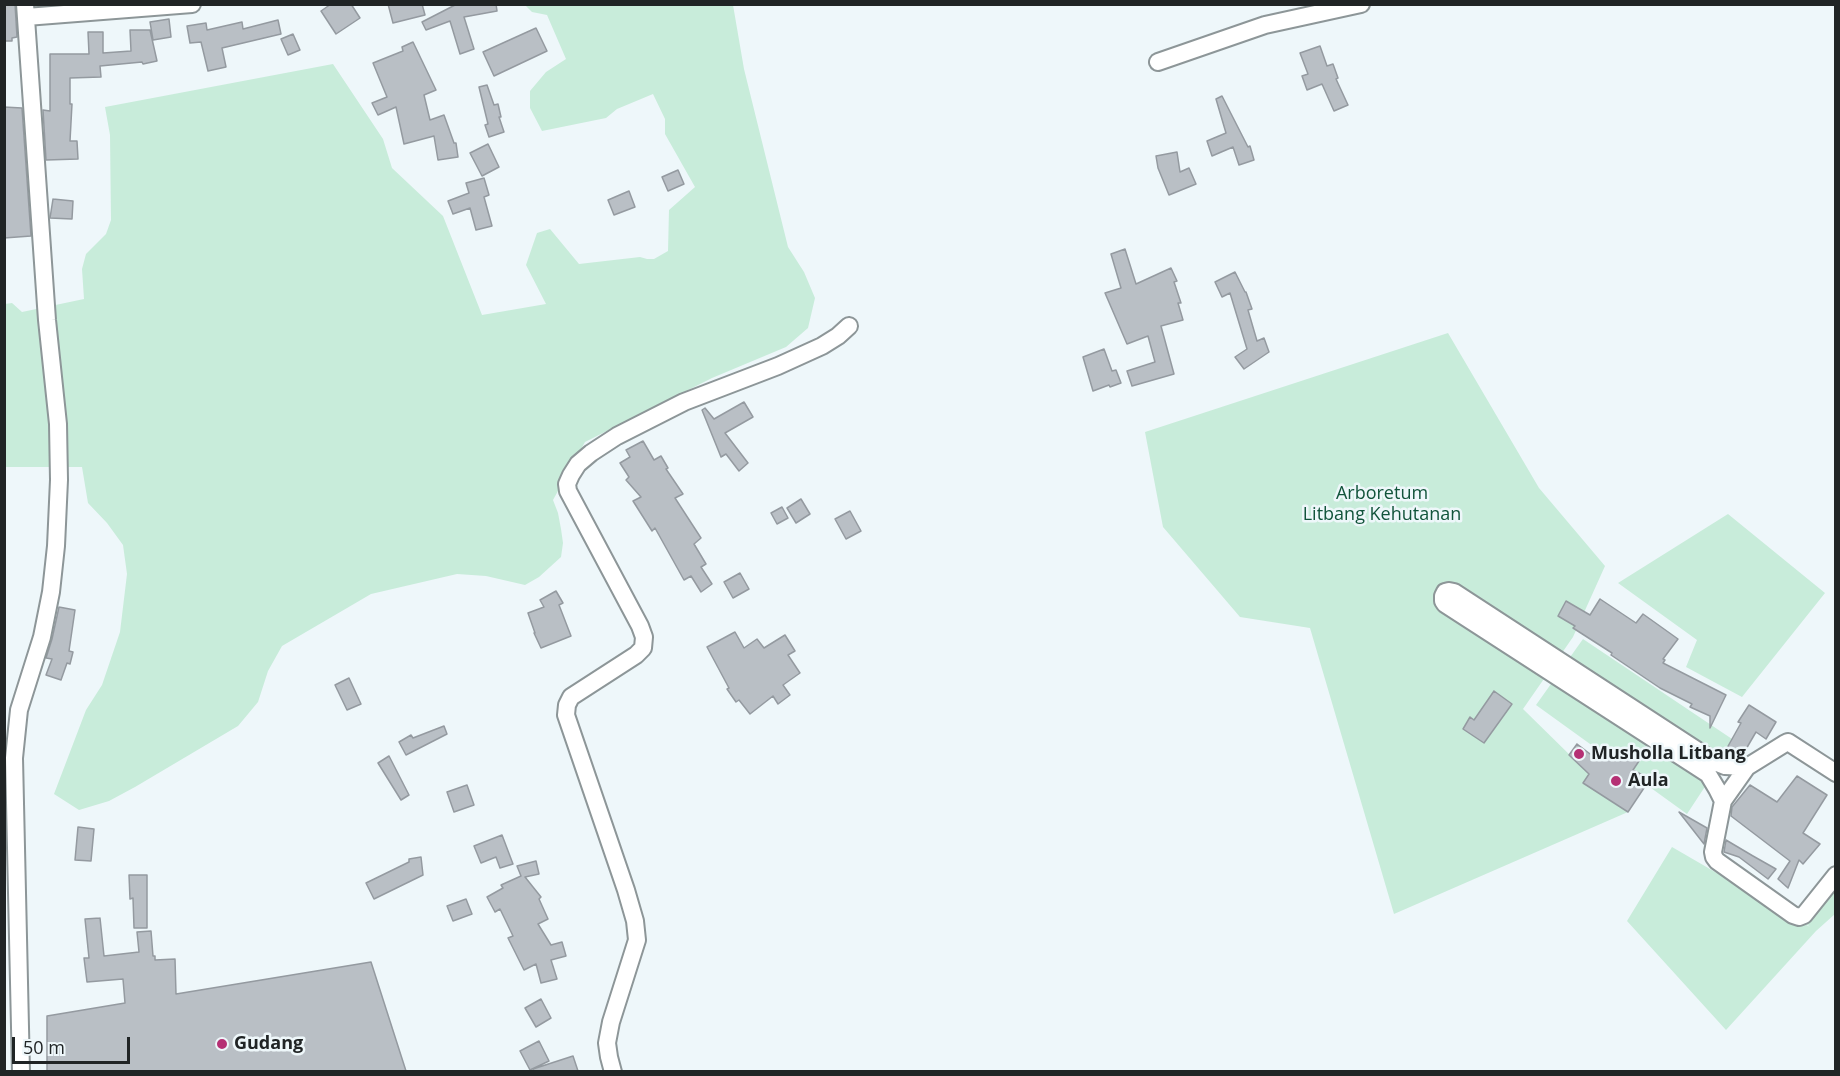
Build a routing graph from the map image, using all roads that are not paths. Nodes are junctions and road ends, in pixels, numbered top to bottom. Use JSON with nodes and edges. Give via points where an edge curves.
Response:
{"nodes":[{"id":1,"x":192,"y":4,"type":"edge"},
{"id":2,"x":1361,"y":4,"type":"edge"},
{"id":3,"x":26,"y":11,"type":"edge"},
{"id":4,"x":1158,"y":62,"type":"dead end"},
{"id":5,"x":849,"y":326,"type":"dead end"},
{"id":6,"x":1556,"y":667,"type":"junction"},
{"id":7,"x":1747,"y":767,"type":"junction"},
{"id":8,"x":1711,"y":768,"type":"junction"},
{"id":9,"x":1836,"y":773,"type":"edge"},
{"id":10,"x":1723,"y":801,"type":"junction"},
{"id":11,"x":1836,"y":875,"type":"edge"},
{"id":12,"x":21,"y":1071,"type":"edge"},
{"id":13,"x":613,"y":1071,"type":"edge"}],
"edges":[{"from":1,"to":3,"type":"street"},
{"from":2,"to":4,"type":"street","via":[[1265,26]]},
{"from":3,"to":12,"type":"street","via":[[59,480],[51,592],[42,637],[19,710],[14,758]]},
{"from":5,"to":13,"type":"street","via":[[822,346],[684,402],[617,436],[578,464],[567,484],[644,637],[643,648],[636,656],[571,697],[566,715],[635,921],[637,940],[607,1043]]},
{"from":6,"to":6,"type":"street","via":[[1454,592],[1445,592],[1445,604]]},
{"from":6,"to":8,"type":"street"},
{"from":7,"to":8,"type":"street"},
{"from":7,"to":9,"type":"street","via":[[1788,742]]},
{"from":7,"to":10,"type":"street"},
{"from":8,"to":10,"type":"street"},
{"from":10,"to":11,"type":"street","via":[[1714,858],[1793,915],[1804,915]]}]}
